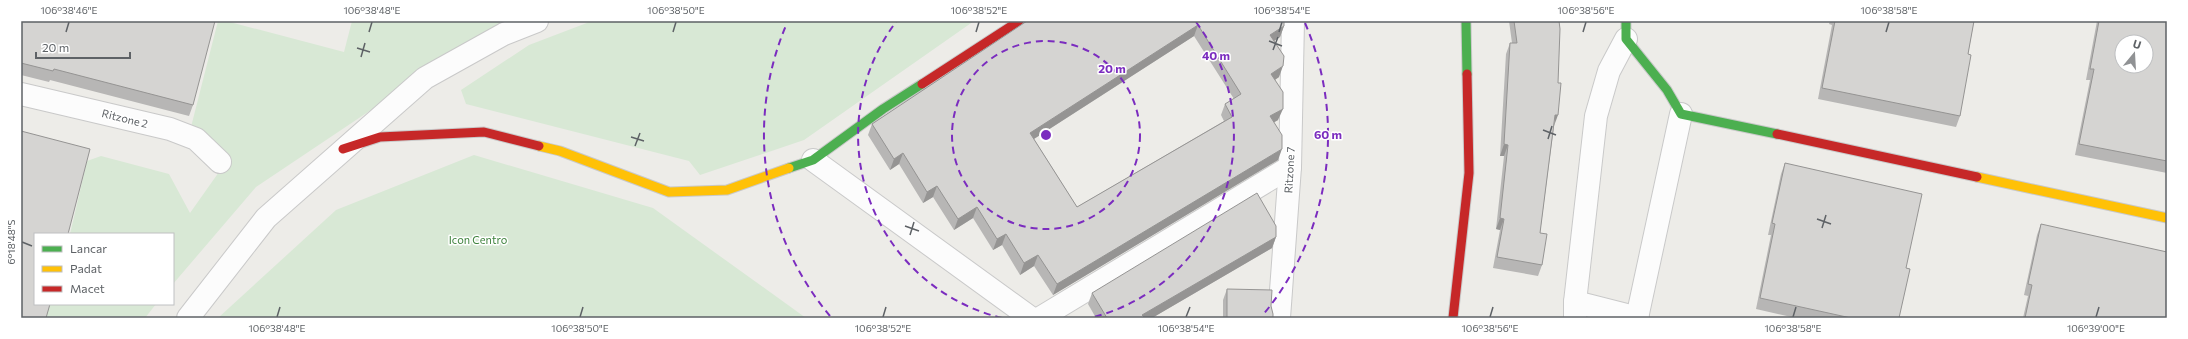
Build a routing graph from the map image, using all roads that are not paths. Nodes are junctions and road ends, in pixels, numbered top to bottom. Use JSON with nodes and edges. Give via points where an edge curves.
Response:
{"nodes":[{"id":1,"x":537,"y":21,"type":"edge"},
{"id":2,"x":1019,"y":21,"type":"edge"},
{"id":3,"x":1293,"y":21,"type":"edge"},
{"id":4,"x":1466,"y":21,"type":"edge"},
{"id":5,"x":1626,"y":30,"type":"edge"},
{"id":6,"x":21,"y":94,"type":"edge"},
{"id":7,"x":1681,"y":114,"type":"junction"},
{"id":8,"x":343,"y":149,"type":"junction"},
{"id":9,"x":813,"y":160,"type":"junction"},
{"id":10,"x":220,"y":162,"type":"dead end"},
{"id":11,"x":1290,"y":167,"type":"junction"},
{"id":12,"x":2167,"y":218,"type":"edge"},
{"id":13,"x":1575,"y":310,"type":"edge"},
{"id":14,"x":188,"y":318,"type":"edge"},
{"id":15,"x":1031,"y":318,"type":"edge"},
{"id":16,"x":1040,"y":318,"type":"edge"},
{"id":17,"x":1279,"y":318,"type":"edge"},
{"id":18,"x":1453,"y":318,"type":"edge"},
{"id":19,"x":1637,"y":318,"type":"edge"}],
"edges":[{"from":1,"to":8,"type":"street","via":[[504,34],[425,78]]},
{"from":2,"to":9,"type":"street","via":[[883,110]]},
{"from":3,"to":11,"type":"street","name":"Ritzone 7"},
{"from":4,"to":18,"type":"street","via":[[1468,173]]},
{"from":5,"to":7,"type":"street"},
{"from":5,"to":13,"type":"street","via":[[1609,71],[1596,116]]},
{"from":6,"to":10,"type":"street","name":"Ritzone 2","via":[[170,129],[196,139]]},
{"from":7,"to":12,"type":"street"},
{"from":7,"to":19,"type":"street"},
{"from":8,"to":9,"type":"street","via":[[380,138],[484,132],[560,151],[669,192],[727,190]]},
{"from":8,"to":14,"type":"street","via":[[266,218]]},
{"from":9,"to":15,"type":"street"},
{"from":11,"to":16,"type":"street"},
{"from":11,"to":17,"type":"street","name":"Ritzone 7"},
{"from":13,"to":19,"type":"street"}]}
